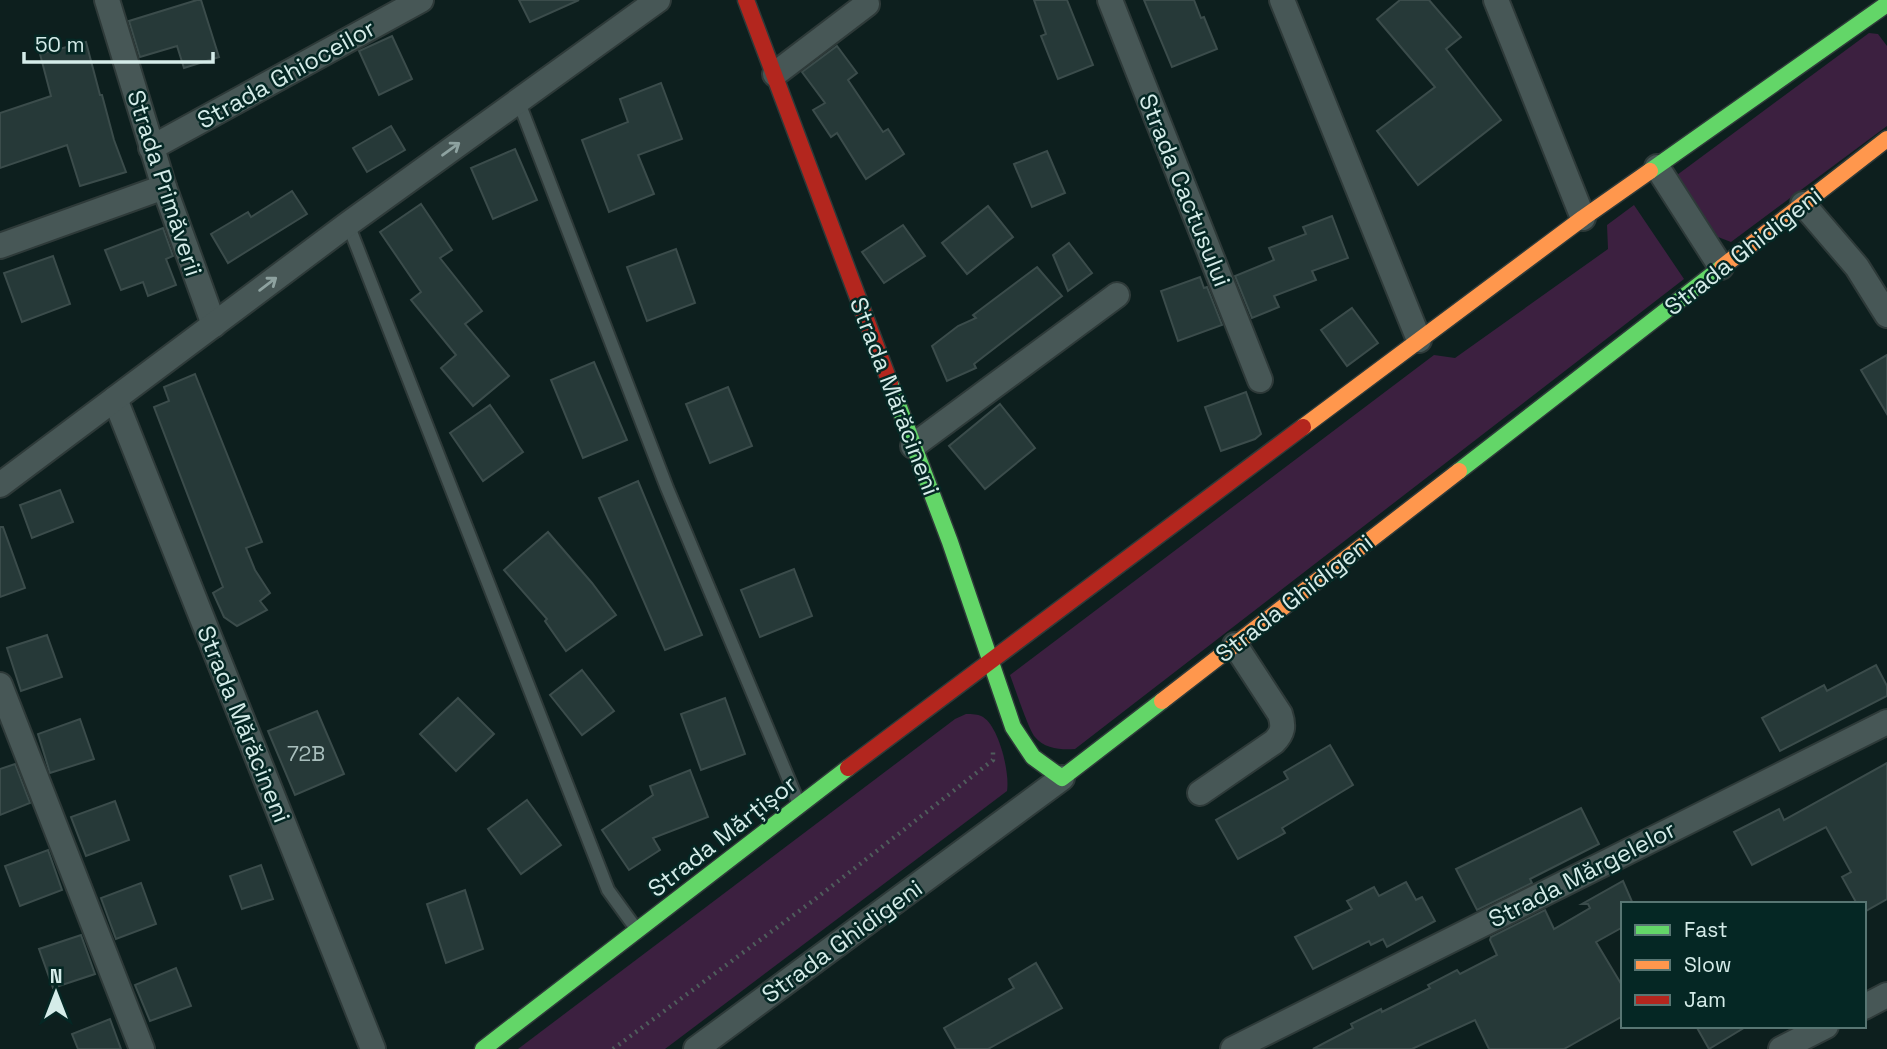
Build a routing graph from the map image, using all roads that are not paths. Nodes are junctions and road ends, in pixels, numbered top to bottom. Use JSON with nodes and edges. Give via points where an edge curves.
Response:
{"nodes":[{"id":1,"x":107,"y":0,"type":"edge"},
{"id":2,"x":421,"y":0,"type":"edge"},
{"id":3,"x":658,"y":0,"type":"edge"},
{"id":4,"x":746,"y":0,"type":"edge"},
{"id":5,"x":1110,"y":0,"type":"edge"},
{"id":6,"x":1282,"y":0,"type":"edge"},
{"id":7,"x":1496,"y":0,"type":"edge"},
{"id":8,"x":867,"y":4,"type":"dead end"},
{"id":9,"x":1887,"y":4,"type":"edge"},
{"id":10,"x":775,"y":74,"type":"junction"},
{"id":11,"x":518,"y":100,"type":"junction"},
{"id":12,"x":1887,"y":139,"type":"edge"},
{"id":13,"x":151,"y":148,"type":"junction"},
{"id":14,"x":1657,"y":167,"type":"junction"},
{"id":15,"x":164,"y":187,"type":"junction"},
{"id":16,"x":1803,"y":204,"type":"junction"},
{"id":17,"x":1583,"y":218,"type":"junction"},
{"id":18,"x":348,"y":224,"type":"junction"},
{"id":19,"x":0,"y":246,"type":"edge"},
{"id":20,"x":1721,"y":267,"type":"junction"},
{"id":21,"x":1117,"y":295,"type":"dead end"},
{"id":22,"x":1887,"y":314,"type":"edge"},
{"id":23,"x":214,"y":325,"type":"junction"},
{"id":24,"x":1419,"y":340,"type":"junction"},
{"id":25,"x":1260,"y":380,"type":"dead end"},
{"id":26,"x":115,"y":399,"type":"junction"},
{"id":27,"x":914,"y":446,"type":"junction"},
{"id":28,"x":0,"y":485,"type":"edge"},
{"id":29,"x":1234,"y":645,"type":"junction"},
{"id":30,"x":992,"y":662,"type":"junction"},
{"id":31,"x":0,"y":685,"type":"edge"},
{"id":32,"x":1887,"y":722,"type":"edge"},
{"id":33,"x":1062,"y":778,"type":"junction"},
{"id":34,"x":1200,"y":793,"type":"dead end"},
{"id":35,"x":799,"y":805,"type":"junction"},
{"id":36,"x":637,"y":930,"type":"junction"},
{"id":37,"x":1887,"y":995,"type":"edge"},
{"id":38,"x":1866,"y":1006,"type":"edge"},
{"id":39,"x":1822,"y":1028,"type":"edge"},
{"id":40,"x":142,"y":1049,"type":"edge"},
{"id":41,"x":373,"y":1049,"type":"edge"},
{"id":42,"x":483,"y":1049,"type":"edge"},
{"id":43,"x":695,"y":1049,"type":"edge"},
{"id":44,"x":1233,"y":1049,"type":"edge"},
{"id":45,"x":1781,"y":1049,"type":"edge"}],
"edges":[{"from":1,"to":13,"type":"street","name":"Strada Primăverii"},
{"from":2,"to":13,"type":"street","name":"Strada Ghioceilor"},
{"from":3,"to":11,"type":"street"},
{"from":4,"to":10,"type":"street","name":"Strada Mărăcineni"},
{"from":5,"to":25,"type":"street","name":"Strada Cactusului"},
{"from":6,"to":24,"type":"street"},
{"from":7,"to":17,"type":"street"},
{"from":8,"to":10,"type":"street"},
{"from":9,"to":14,"type":"street","name":"Strada Mărțișor"},
{"from":10,"to":27,"type":"street","name":"Strada Mărăcineni"},
{"from":18,"to":11,"type":"street","one_way":true},
{"from":11,"to":35,"type":"lane","via":[[667,488]]},
{"from":12,"to":16,"type":"street","name":"Strada Ghidigeni"},
{"from":13,"to":15,"type":"street","name":"Strada Primăverii"},
{"from":14,"to":17,"type":"street","name":"Strada Mărțișor"},
{"from":14,"to":20,"type":"street"},
{"from":15,"to":19,"type":"street"},
{"from":15,"to":23,"type":"street","name":"Strada Primăverii"},
{"from":16,"to":20,"type":"street","name":"Strada Ghidigeni"},
{"from":16,"to":22,"type":"street","via":[[1857,267]]},
{"from":17,"to":24,"type":"street","name":"Strada Mărțișor"},
{"from":23,"to":18,"type":"street","one_way":true},
{"from":18,"to":36,"type":"lane","via":[[608,890]]},
{"from":20,"to":29,"type":"street","name":"Strada Ghidigeni"},
{"from":21,"to":27,"type":"street"},
{"from":23,"to":26,"type":"street"},
{"from":24,"to":30,"type":"street","name":"Strada Mărțișor"},
{"from":26,"to":28,"type":"street"},
{"from":26,"to":41,"type":"street","name":"Strada Mărăcineni"},
{"from":27,"to":30,"type":"street","name":"Strada Mărăcineni"},
{"from":29,"to":33,"type":"street","name":"Strada Ghidigeni"},
{"from":29,"to":34,"type":"street","via":[[1280,714],[1281,735]]},
{"from":30,"to":33,"type":"street","name":"Strada Mărăcineni","via":[[1013,727],[1040,766]]},
{"from":30,"to":35,"type":"street","name":"Strada Mărțișor"},
{"from":31,"to":40,"type":"street"},
{"from":32,"to":44,"type":"street","name":"Strada Mărgelelor"},
{"from":33,"to":43,"type":"street","name":"Strada Ghidigeni"},
{"from":35,"to":36,"type":"street","name":"Strada Mărțișor"},
{"from":36,"to":42,"type":"street","name":"Strada Mărțișor"},
{"from":37,"to":38,"type":"street"},
{"from":39,"to":45,"type":"street"}]}
